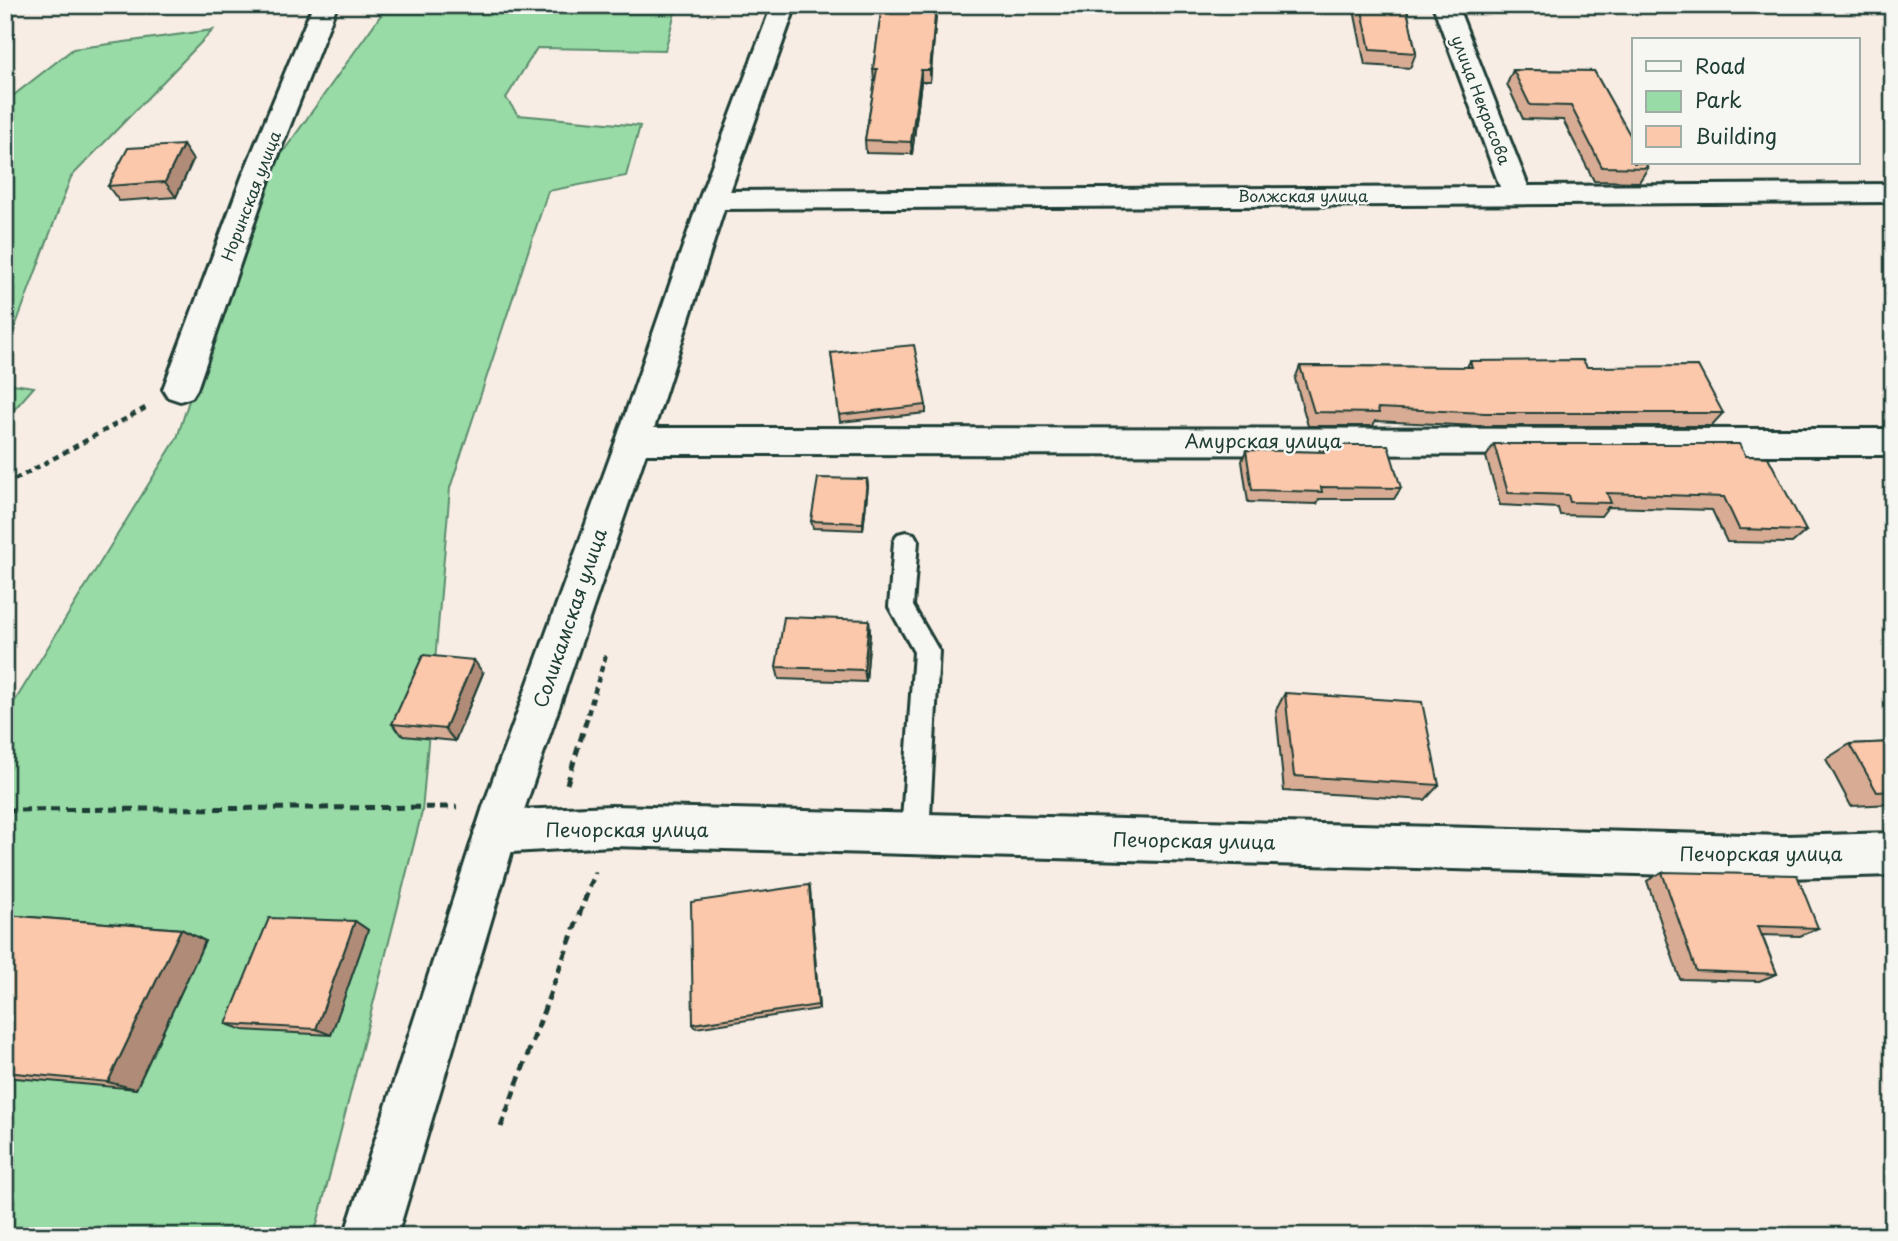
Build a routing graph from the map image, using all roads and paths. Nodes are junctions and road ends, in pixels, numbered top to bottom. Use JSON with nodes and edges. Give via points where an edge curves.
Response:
{"nodes":[{"id":1,"x":325,"y":5,"type":"edge"},
{"id":2,"x":785,"y":5,"type":"edge"},
{"id":3,"x":1445,"y":5,"type":"edge"},
{"id":4,"x":1893,"y":193,"type":"edge"},
{"id":5,"x":1517,"y":194,"type":"junction"},
{"id":6,"x":713,"y":200,"type":"junction"},
{"id":7,"x":180,"y":389,"type":"joint"},
{"id":8,"x":632,"y":441,"type":"junction"},
{"id":9,"x":1893,"y":442,"type":"edge"},
{"id":10,"x":5,"y":485,"type":"edge"},
{"id":11,"x":906,"y":541,"type":"dead end"},
{"id":12,"x":5,"y":810,"type":"edge"},
{"id":13,"x":500,"y":819,"type":"junction"},
{"id":14,"x":612,"y":826,"type":"junction"},
{"id":15,"x":915,"y":834,"type":"junction"},
{"id":16,"x":1893,"y":854,"type":"edge"},
{"id":17,"x":501,"y":1127,"type":"dead end"},
{"id":18,"x":370,"y":1236,"type":"edge"}],
"edges":[{"from":1,"to":7,"type":"street","name":"Норинская улица","via":[[256,177]]},
{"from":2,"to":6,"type":"street","name":"Соликамская улица"},
{"from":3,"to":5,"type":"street","name":"улица Некрасова"},
{"from":4,"to":5,"type":"street","name":"Волжская улица"},
{"from":5,"to":6,"type":"street","name":"Волжская улица"},
{"from":6,"to":8,"type":"street","name":"Соликамская улица"},
{"from":7,"to":10,"type":"path"},
{"from":8,"to":9,"type":"street","name":"Амурская улица"},
{"from":8,"to":13,"type":"street","name":"Соликамская улица"},
{"from":11,"to":15,"type":"lane","via":[[901,607],[927,651]]},
{"from":12,"to":13,"type":"path"},
{"from":13,"to":14,"type":"street","name":"Печорская улица"},
{"from":13,"to":18,"type":"street","name":"Соликамская улица"},
{"from":14,"to":15,"type":"street","name":"Печорская улица"},
{"from":14,"to":17,"type":"path"},
{"from":15,"to":16,"type":"street","name":"Печорская улица","via":[[1786,857]]}]}
